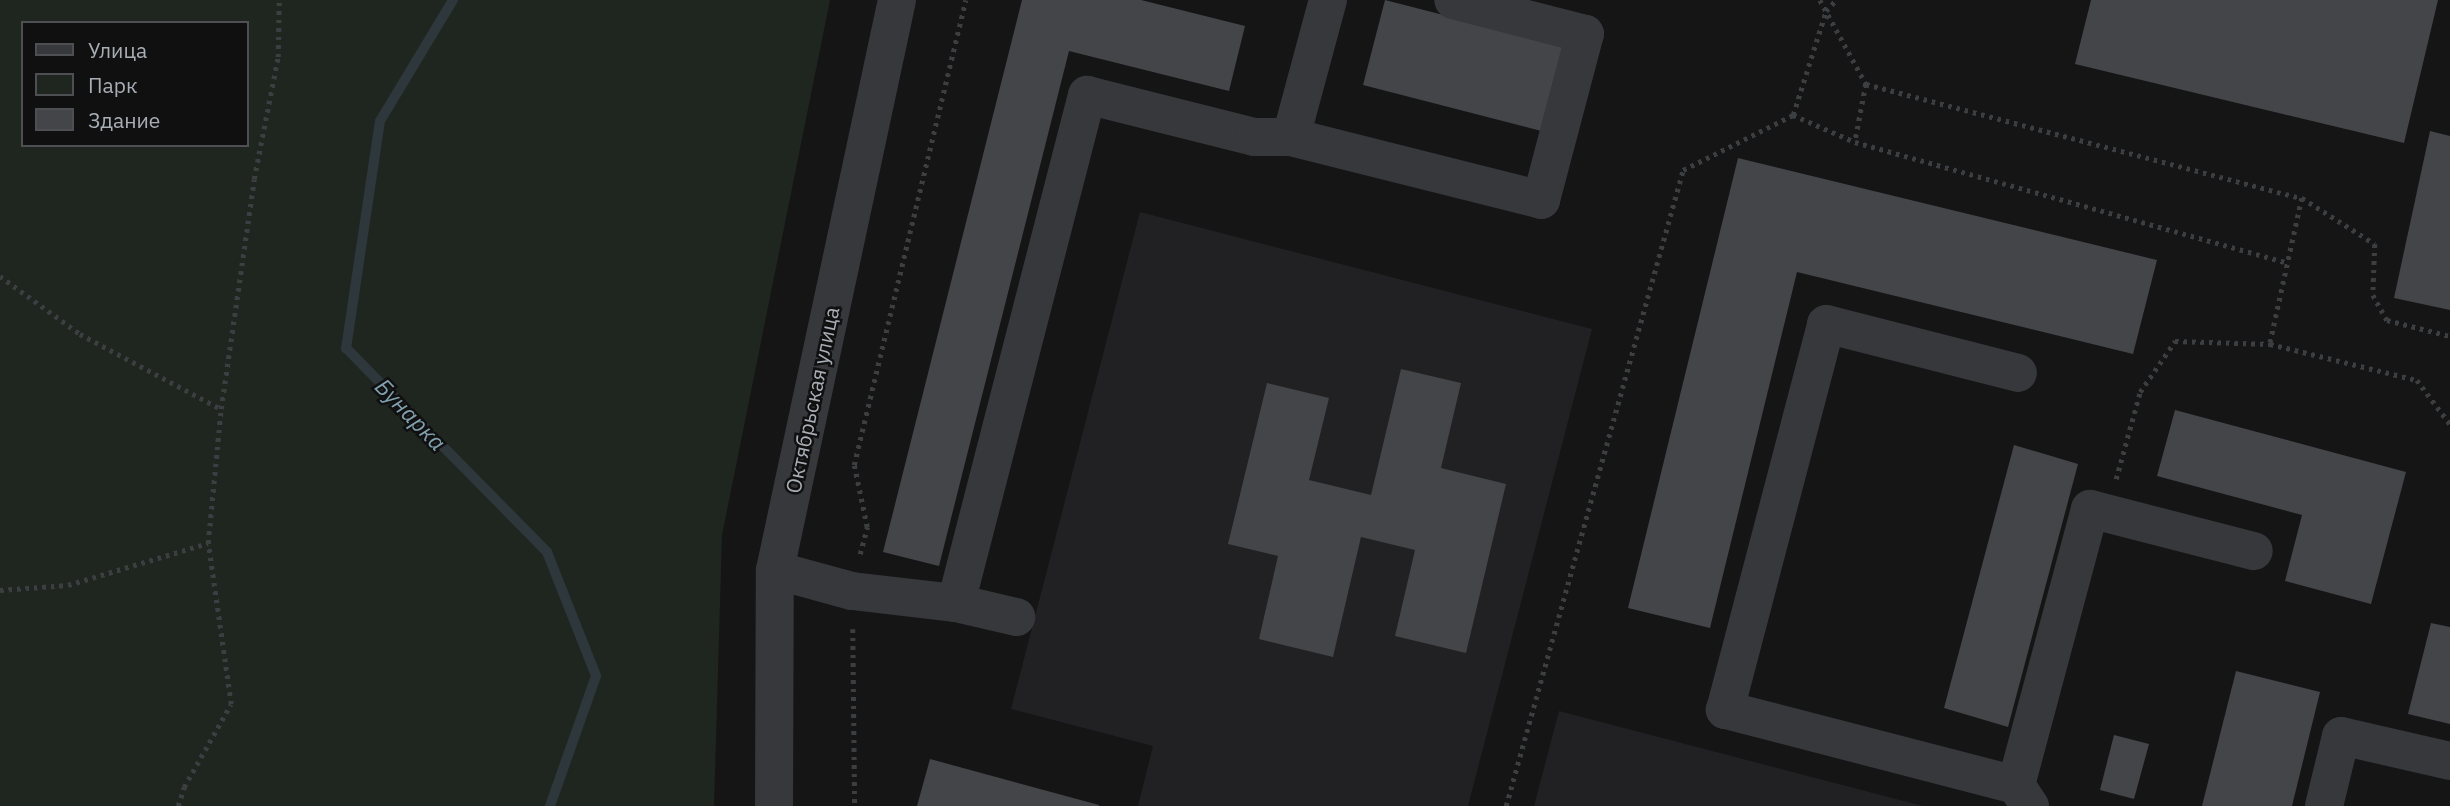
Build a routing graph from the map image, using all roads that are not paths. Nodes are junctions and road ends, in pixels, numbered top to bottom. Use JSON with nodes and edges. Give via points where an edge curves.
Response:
{"nodes":[{"id":1,"x":897,"y":0,"type":"edge"},
{"id":2,"x":1328,"y":0,"type":"edge"},
{"id":3,"x":1453,"y":0,"type":"edge"},
{"id":4,"x":1291,"y":137,"type":"junction"},
{"id":5,"x":2018,"y":373,"type":"dead end"},
{"id":6,"x":2255,"y":551,"type":"dead end"},
{"id":7,"x":775,"y":570,"type":"junction"},
{"id":8,"x":956,"y":604,"type":"junction"},
{"id":9,"x":1016,"y":617,"type":"dead end"},
{"id":10,"x":2450,"y":761,"type":"edge"},
{"id":11,"x":2023,"y":796,"type":"edge"},
{"id":12,"x":774,"y":806,"type":"edge"},
{"id":13,"x":2324,"y":806,"type":"edge"}],
"edges":[{"from":1,"to":7,"type":"street","name":"Октябрьская улица"},
{"from":2,"to":4,"type":"street"},
{"from":3,"to":4,"type":"street","via":[[1585,34],[1541,200]]},
{"from":4,"to":8,"type":"street","via":[[1254,137],[1087,95]]},
{"from":5,"to":11,"type":"street","via":[[1826,324],[1725,710]]},
{"from":6,"to":11,"type":"street","via":[[2090,509]]},
{"from":7,"to":8,"type":"street","via":[[852,591]]},
{"from":7,"to":12,"type":"street","name":"Октябрьская улица"},
{"from":8,"to":9,"type":"street"},
{"from":10,"to":13,"type":"street","via":[[2341,736]]}]}
